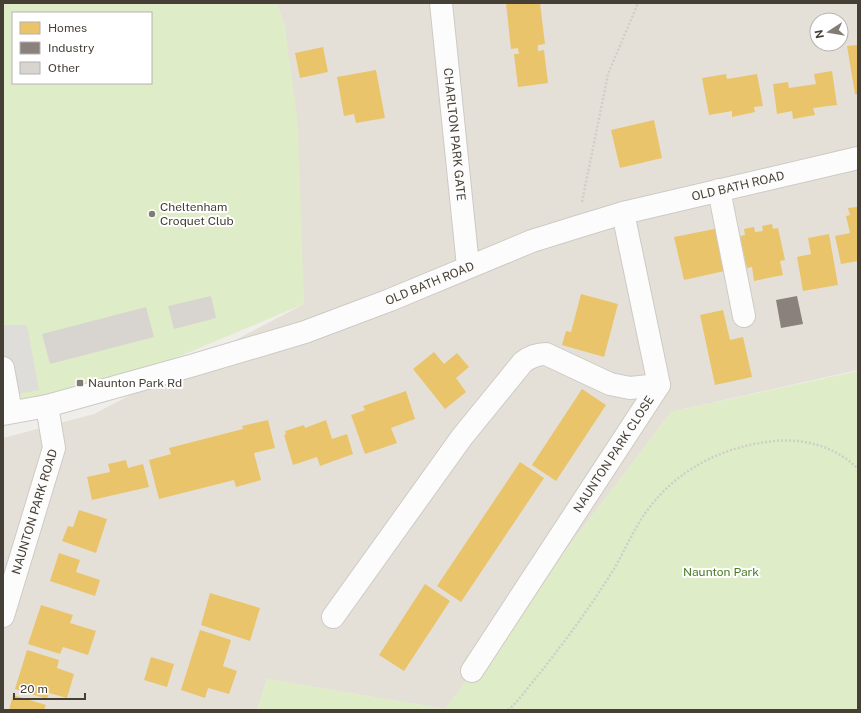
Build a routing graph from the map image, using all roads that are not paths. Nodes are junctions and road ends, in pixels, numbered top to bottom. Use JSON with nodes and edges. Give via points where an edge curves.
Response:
{"nodes":[{"id":1,"x":441,"y":3,"type":"edge"},
{"id":2,"x":858,"y":158,"type":"edge"},
{"id":3,"x":719,"y":190,"type":"junction"},
{"id":4,"x":623,"y":213,"type":"junction"},
{"id":5,"x":468,"y":266,"type":"junction"},
{"id":6,"x":744,"y":316,"type":"dead end"},
{"id":7,"x":3,"y":368,"type":"edge"},
{"id":8,"x":659,"y":385,"type":"junction"},
{"id":9,"x":47,"y":406,"type":"junction"},
{"id":10,"x":7,"y":413,"type":"edge"},
{"id":11,"x":3,"y":616,"type":"edge"},
{"id":12,"x":333,"y":617,"type":"dead end"},
{"id":13,"x":472,"y":671,"type":"dead end"}],
"edges":[{"from":1,"to":5,"type":"street","name":"CHARLTON PARK GATE"},
{"from":2,"to":3,"type":"street","name":"OLD BATH ROAD"},
{"from":3,"to":4,"type":"street","name":"OLD BATH ROAD"},
{"from":3,"to":6,"type":"street"},
{"from":4,"to":5,"type":"street","name":"OLD BATH ROAD","via":[[532,241]]},
{"from":4,"to":8,"type":"street","name":"NAUNTON PARK CLOSE"},
{"from":5,"to":9,"type":"street","name":"OLD BATH ROAD","via":[[390,300],[305,332]]},
{"from":7,"to":10,"type":"street"},
{"from":8,"to":12,"type":"street","via":[[630,388],[610,384],[546,354],[530,356],[462,437]]},
{"from":8,"to":13,"type":"street","name":"NAUNTON PARK CLOSE"},
{"from":9,"to":10,"type":"street","name":"OLD BATH ROAD"},
{"from":9,"to":11,"type":"street","name":"NAUNTON PARK ROAD","via":[[54,448]]}]}
